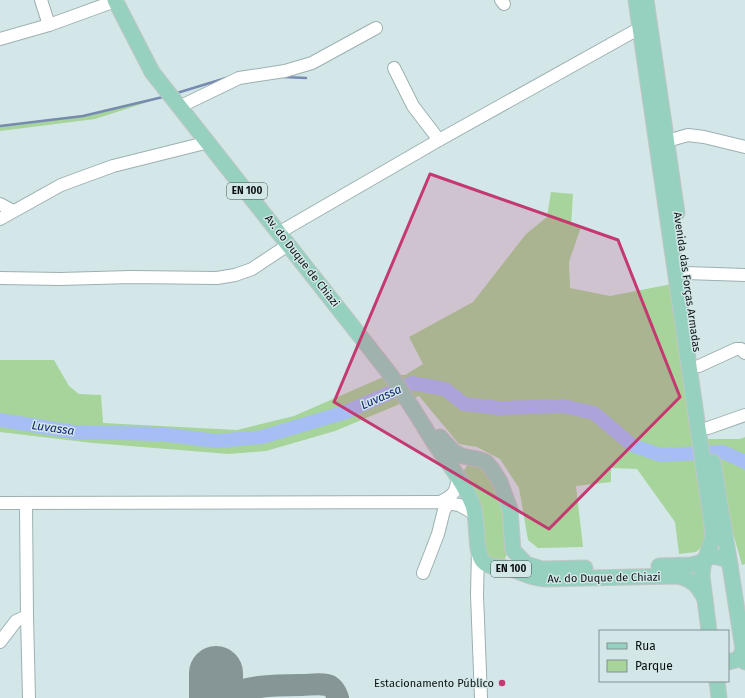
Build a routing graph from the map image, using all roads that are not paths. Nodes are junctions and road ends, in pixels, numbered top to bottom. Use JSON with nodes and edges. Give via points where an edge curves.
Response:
{"nodes":[{"id":1,"x":41,"y":0,"type":"edge"},
{"id":2,"x":116,"y":0,"type":"edge"},
{"id":3,"x":636,"y":0,"type":"edge"},
{"id":4,"x":646,"y":0,"type":"edge"},
{"id":5,"x":49,"y":25,"type":"junction"},
{"id":6,"x":376,"y":28,"type":"dead end"},
{"id":7,"x":640,"y":28,"type":"junction"},
{"id":8,"x":0,"y":38,"type":"edge"},
{"id":9,"x":394,"y":68,"type":"dead end"},
{"id":10,"x":179,"y":106,"type":"junction"},
{"id":11,"x":439,"y":140,"type":"junction"},
{"id":12,"x":667,"y":141,"type":"junction"},
{"id":13,"x":209,"y":142,"type":"junction"},
{"id":14,"x":745,"y":147,"type":"edge"},
{"id":15,"x":0,"y":204,"type":"edge"},
{"id":16,"x":13,"y":211,"type":"junction"},
{"id":17,"x":0,"y":220,"type":"edge"},
{"id":18,"x":280,"y":232,"type":"junction"},
{"id":19,"x":288,"y":245,"type":"junction"},
{"id":20,"x":686,"y":273,"type":"junction"},
{"id":21,"x":745,"y":275,"type":"edge"},
{"id":22,"x":0,"y":278,"type":"edge"},
{"id":23,"x":745,"y":353,"type":"edge"},
{"id":24,"x":699,"y":366,"type":"junction"},
{"id":25,"x":410,"y":403,"type":"junction"},
{"id":26,"x":745,"y":415,"type":"edge"},
{"id":27,"x":706,"y":435,"type":"junction"},
{"id":28,"x":478,"y":458,"type":"junction"},
{"id":29,"x":708,"y":462,"type":"junction"},
{"id":30,"x":458,"y":476,"type":"junction"},
{"id":31,"x":0,"y":503,"type":"edge"},
{"id":32,"x":445,"y":503,"type":"junction"},
{"id":33,"x":26,"y":504,"type":"junction"},
{"id":34,"x":475,"y":514,"type":"junction"},
{"id":35,"x":514,"y":550,"type":"junction"},
{"id":36,"x":478,"y":551,"type":"junction"},
{"id":37,"x":705,"y":559,"type":"junction"},
{"id":38,"x":730,"y":564,"type":"junction"},
{"id":39,"x":500,"y":567,"type":"junction"},
{"id":40,"x":423,"y":573,"type":"dead end"},
{"id":41,"x":740,"y":590,"type":"edge"},
{"id":42,"x":478,"y":595,"type":"junction"},
{"id":43,"x":705,"y":599,"type":"junction"},
{"id":44,"x":27,"y":616,"type":"junction"},
{"id":45,"x":710,"y":630,"type":"edge"},
{"id":46,"x":0,"y":642,"type":"edge"},
{"id":47,"x":744,"y":656,"type":"edge"},
{"id":48,"x":729,"y":662,"type":"edge"},
{"id":49,"x":717,"y":682,"type":"edge"},
{"id":50,"x":29,"y":698,"type":"edge"},
{"id":51,"x":481,"y":698,"type":"edge"},
{"id":52,"x":719,"y":698,"type":"edge"}],
"edges":[{"from":1,"to":5,"type":"street"},
{"from":2,"to":5,"type":"street"},
{"from":2,"to":10,"type":"main road","name":"Av. do Duque de Chiazi","number":"EN 100","via":[[152,72]]},
{"from":3,"to":7,"type":"main road","name":"Avenida das Forças Armadas"},
{"from":4,"to":12,"type":"main road","name":"Avenida das Forças Armadas"},
{"from":5,"to":8,"type":"street"},
{"from":6,"to":10,"type":"street","via":[[312,63],[285,71],[238,78]]},
{"from":7,"to":11,"type":"street"},
{"from":7,"to":27,"type":"main road","name":"Avenida das Forças Armadas"},
{"from":9,"to":11,"type":"street","via":[[413,106]]},
{"from":10,"to":13,"type":"main road","name":"Av. do Duque de Chiazi","number":"EN 100"},
{"from":11,"to":18,"type":"street"},
{"from":12,"to":14,"type":"street","via":[[688,135]]},
{"from":12,"to":20,"type":"main road","name":"Avenida das Forças Armadas"},
{"from":13,"to":16,"type":"street","via":[[113,166],[61,185]]},
{"from":13,"to":18,"type":"main road","name":"Av. do Duque de Chiazi","number":"EN 100"},
{"from":15,"to":16,"type":"street"},
{"from":16,"to":17,"type":"street"},
{"from":18,"to":19,"type":"main road","name":"Av. do Duque de Chiazi","number":"EN 100"},
{"from":19,"to":22,"type":"street","via":[[252,269],[217,278]]},
{"from":19,"to":25,"type":"main road","name":"Av. do Duque de Chiazi","number":"EN 100"},
{"from":20,"to":21,"type":"street"},
{"from":20,"to":24,"type":"main road","name":"Avenida das Forças Armadas"},
{"from":23,"to":24,"type":"street","via":[[741,349],[736,349]]},
{"from":24,"to":27,"type":"main road","name":"Avenida das Forças Armadas"},
{"from":25,"to":28,"type":"main road","name":"Av. do Duque de Chiazi","number":"EN 100","via":[[454,452]]},
{"from":25,"to":30,"type":"main road","name":"Av. do Duque de Chiazi","number":"EN 100"},
{"from":26,"to":27,"type":"street"},
{"from":27,"to":29,"type":"main road","name":"Avenida das Forças Armadas"},
{"from":28,"to":30,"type":"main road","via":[[463,463]]},
{"from":28,"to":35,"type":"main road","name":"Av. do Duque de Chiazi","number":"EN 100","via":[[492,469],[506,496],[512,520]]},
{"from":29,"to":37,"type":"main road","name":"Avenida das Forças Armadas","via":[[713,537]]},
{"from":29,"to":38,"type":"main road","name":"Avenida das Forças Armadas"},
{"from":30,"to":32,"type":"street","via":[[453,495]]},
{"from":30,"to":34,"type":"main road","name":"Av. do Duque de Chiazi","number":"EN 100"},
{"from":31,"to":33,"type":"street"},
{"from":32,"to":33,"type":"street"},
{"from":32,"to":34,"type":"street","via":[[460,504]]},
{"from":32,"to":40,"type":"street","via":[[438,534]]},
{"from":33,"to":44,"type":"street"},
{"from":34,"to":36,"type":"main road","name":"Av. do Duque de Chiazi","number":"EN 100"},
{"from":35,"to":37,"type":"main road","name":"Av. do Duque de Chiazi","number":"EN 100","via":[[526,564],[542,569],[682,566],[699,563]]},
{"from":35,"to":39,"type":"main road","number":"EN 100","via":[[512,558]]},
{"from":36,"to":39,"type":"main road","name":"Av. do Duque de Chiazi","number":"EN 100","via":[[486,563]]},
{"from":36,"to":42,"type":"street"},
{"from":37,"to":38,"type":"main road","number":"EN 100","via":[[719,557]]},
{"from":37,"to":43,"type":"main road","name":"Avenida das Forças Armadas","number":"EN 100","via":[[702,576]]},
{"from":38,"to":41,"type":"main road","name":"Avenida das Forças Armadas"},
{"from":39,"to":42,"type":"street","via":[[489,572]]},
{"from":39,"to":43,"type":"main road","name":"Av. do Duque de Chiazi","number":"EN 100","via":[[512,569],[532,578],[545,579],[680,577],[695,583]]},
{"from":41,"to":47,"type":"main road","name":"Avenida das Forças Armadas"},
{"from":42,"to":51,"type":"street"},
{"from":43,"to":45,"type":"main road","name":"Avenida das Forças Armadas","number":"EN 100"},
{"from":44,"to":46,"type":"street","via":[[16,621]]},
{"from":44,"to":50,"type":"street"},
{"from":47,"to":48,"type":"main road"},
{"from":49,"to":52,"type":"main road"}]}
